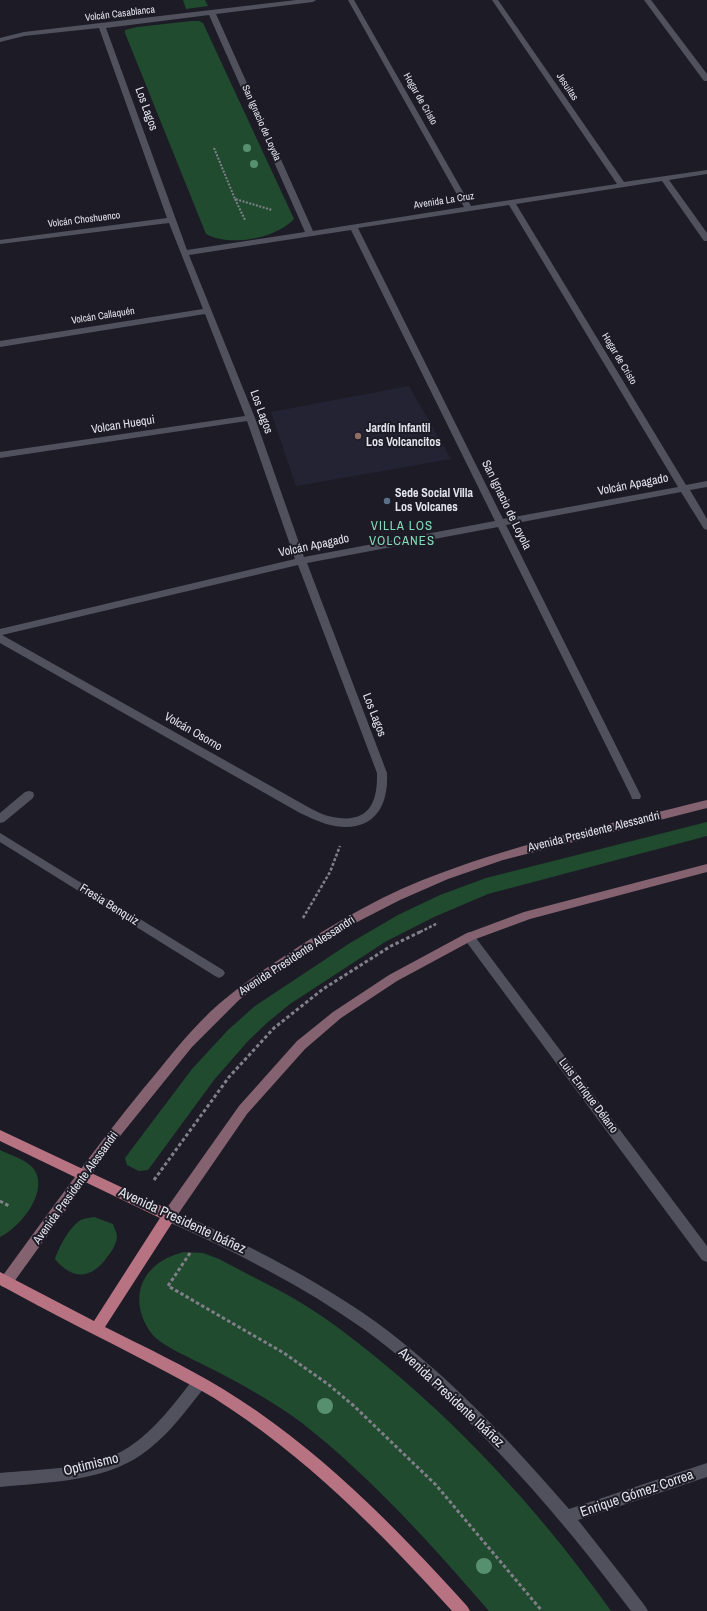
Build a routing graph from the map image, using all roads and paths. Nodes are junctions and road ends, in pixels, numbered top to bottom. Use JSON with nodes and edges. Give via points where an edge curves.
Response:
{"nodes":[{"id":1,"x":313,"y":0,"type":"edge"},
{"id":2,"x":351,"y":0,"type":"edge"},
{"id":3,"x":495,"y":0,"type":"edge"},
{"id":4,"x":647,"y":0,"type":"edge"},
{"id":5,"x":212,"y":13,"type":"junction"},
{"id":6,"x":102,"y":26,"type":"junction"},
{"id":7,"x":0,"y":40,"type":"edge"},
{"id":8,"x":707,"y":79,"type":"edge"},
{"id":9,"x":214,"y":148,"type":"dead end"},
{"id":10,"x":707,"y":172,"type":"edge"},
{"id":11,"x":664,"y":178,"type":"junction"},
{"id":12,"x":622,"y":185,"type":"junction"},
{"id":13,"x":511,"y":202,"type":"junction"},
{"id":14,"x":469,"y":209,"type":"junction"},
{"id":15,"x":304,"y":219,"type":"junction"},
{"id":16,"x":172,"y":220,"type":"junction"},
{"id":17,"x":353,"y":226,"type":"junction"},
{"id":18,"x":310,"y":233,"type":"junction"},
{"id":19,"x":707,"y":239,"type":"edge"},
{"id":20,"x":0,"y":242,"type":"edge"},
{"id":21,"x":184,"y":253,"type":"junction"},
{"id":22,"x":208,"y":311,"type":"junction"},
{"id":23,"x":0,"y":344,"type":"edge"},
{"id":24,"x":250,"y":418,"type":"junction"},
{"id":25,"x":0,"y":455,"type":"edge"},
{"id":26,"x":707,"y":484,"type":"edge"},
{"id":27,"x":684,"y":488,"type":"junction"},
{"id":28,"x":501,"y":523,"type":"junction"},
{"id":29,"x":707,"y":527,"type":"edge"},
{"id":30,"x":301,"y":561,"type":"junction"},
{"id":31,"x":0,"y":632,"type":"edge"},
{"id":32,"x":0,"y":638,"type":"edge"},
{"id":33,"x":30,"y":795,"type":"dead end"},
{"id":34,"x":636,"y":796,"type":"dead end"},
{"id":35,"x":707,"y":804,"type":"edge"},
{"id":36,"x":377,"y":808,"type":"joint"},
{"id":37,"x":0,"y":819,"type":"edge"},
{"id":38,"x":346,"y":823,"type":"junction"},
{"id":39,"x":0,"y":837,"type":"edge"},
{"id":40,"x":707,"y":868,"type":"edge"},
{"id":41,"x":303,"y":919,"type":"dead end"},
{"id":42,"x":469,"y":937,"type":"junction"},
{"id":43,"x":219,"y":974,"type":"dead end"},
{"id":44,"x":0,"y":1135,"type":"edge"},
{"id":45,"x":85,"y":1176,"type":"junction"},
{"id":46,"x":0,"y":1201,"type":"edge"},
{"id":47,"x":9,"y":1206,"type":"dead end"},
{"id":48,"x":169,"y":1216,"type":"junction"},
{"id":49,"x":204,"y":1231,"type":"junction"},
{"id":50,"x":707,"y":1256,"type":"edge"},
{"id":51,"x":3,"y":1280,"type":"edge"},
{"id":52,"x":96,"y":1329,"type":"junction"},
{"id":53,"x":199,"y":1383,"type":"junction"},
{"id":54,"x":707,"y":1470,"type":"edge"},
{"id":55,"x":0,"y":1480,"type":"edge"},
{"id":56,"x":567,"y":1517,"type":"junction"},
{"id":57,"x":462,"y":1611,"type":"edge"},
{"id":58,"x":542,"y":1611,"type":"edge"},
{"id":59,"x":640,"y":1611,"type":"edge"}],
"edges":[{"from":1,"to":5,"type":"street","name":"Volcán Casablanca"},
{"from":2,"to":14,"type":"street","name":"Hogar de Cristo"},
{"from":3,"to":12,"type":"street","name":"Jesuitas"},
{"from":4,"to":8,"type":"street"},
{"from":5,"to":6,"type":"street","name":"Volcán Casablanca"},
{"from":5,"to":15,"type":"street","name":"San Ignacio de Loyola"},
{"from":6,"to":7,"type":"street","name":"Volcán Casablanca","via":[[24,34]]},
{"from":6,"to":16,"type":"street","name":"Los Lagos"},
{"from":9,"to":15,"type":"path","via":[[235,199]]},
{"from":10,"to":11,"type":"street","name":"Avenida La Cruz"},
{"from":11,"to":12,"type":"street","name":"Avenida La Cruz"},
{"from":11,"to":19,"type":"street"},
{"from":12,"to":13,"type":"street","name":"Avenida La Cruz"},
{"from":13,"to":14,"type":"street","name":"Avenida La Cruz"},
{"from":13,"to":27,"type":"street","name":"Hogar de Cristo"},
{"from":14,"to":17,"type":"street","name":"Avenida La Cruz"},
{"from":15,"to":18,"type":"street","name":"San Ignacio de Loyola"},
{"from":16,"to":20,"type":"street","name":"Volcán Choshuenco"},
{"from":16,"to":21,"type":"street","name":"Los Lagos"},
{"from":17,"to":18,"type":"street","name":"Avenida La Cruz"},
{"from":17,"to":28,"type":"street","name":"San Ignacio de Loyola"},
{"from":18,"to":21,"type":"street","name":"Avenida La Cruz"},
{"from":21,"to":22,"type":"street","name":"Los Lagos"},
{"from":22,"to":23,"type":"street","name":"Volcán Callaquén"},
{"from":22,"to":24,"type":"street","name":"Los Lagos"},
{"from":24,"to":25,"type":"street","name":"Volcan Huequi"},
{"from":24,"to":30,"type":"street","name":"Los Lagos"},
{"from":26,"to":27,"type":"street","name":"Volcán Apagado"},
{"from":27,"to":28,"type":"street","name":"Volcán Apagado"},
{"from":27,"to":29,"type":"street","name":"Hogar de Cristo"},
{"from":28,"to":30,"type":"street","name":"Volcán Apagado"},
{"from":28,"to":34,"type":"street","name":"San Ignacio de Loyola"},
{"from":30,"to":31,"type":"street","name":"Volcán Apagado"},
{"from":30,"to":36,"type":"street","name":"Los Lagos","via":[[382,773],[382,800]]},
{"from":32,"to":38,"type":"street","name":"Volcán Osorno","via":[[304,810],[326,820]]},
{"from":33,"to":37,"type":"street"},
{"from":35,"to":45,"type":"main road","name":"Avenida Presidente Alessandri","via":[[515,852],[470,866],[390,899],[327,934],[263,976],[213,1017],[188,1043],[108,1142]]},
{"from":36,"to":38,"type":"street","name":"Volcán Osorno","via":[[358,821]]},
{"from":38,"to":41,"type":"path","via":[[330,872]]},
{"from":39,"to":43,"type":"street","name":"Fresia Benquiz"},
{"from":40,"to":42,"type":"main road","via":[[568,903]]},
{"from":42,"to":48,"type":"main road","via":[[393,978],[337,1015],[301,1045],[243,1110]]},
{"from":42,"to":50,"type":"street","name":"Luis Enrique Délano"},
{"from":44,"to":45,"type":"main road","name":"Avenida Presidente Ibáñez"},
{"from":45,"to":48,"type":"main road","name":"Avenida Presidente Ibáñez"},
{"from":45,"to":51,"type":"main road","name":"Avenida Presidente Alessandri"},
{"from":46,"to":47,"type":"path"},
{"from":48,"to":49,"type":"street","name":"Avenida Presidente Ibáñez"},
{"from":48,"to":52,"type":"main road"},
{"from":49,"to":56,"type":"street","name":"Avenida Presidente Ibáñez","via":[[286,1272],[392,1343],[457,1400]]},
{"from":49,"to":58,"type":"path","via":[[168,1286],[284,1354],[354,1406],[436,1485]]},
{"from":51,"to":52,"type":"main road"},
{"from":52,"to":53,"type":"main road"},
{"from":53,"to":55,"type":"street","name":"Optimismo","via":[[155,1434],[122,1459],[69,1472]]},
{"from":53,"to":57,"type":"main road","via":[[251,1415],[332,1479],[405,1548]]},
{"from":54,"to":56,"type":"street","name":"Enrique Gómez Correa"},
{"from":56,"to":59,"type":"street","name":"Avenida Presidente Ibáñez"}]}
